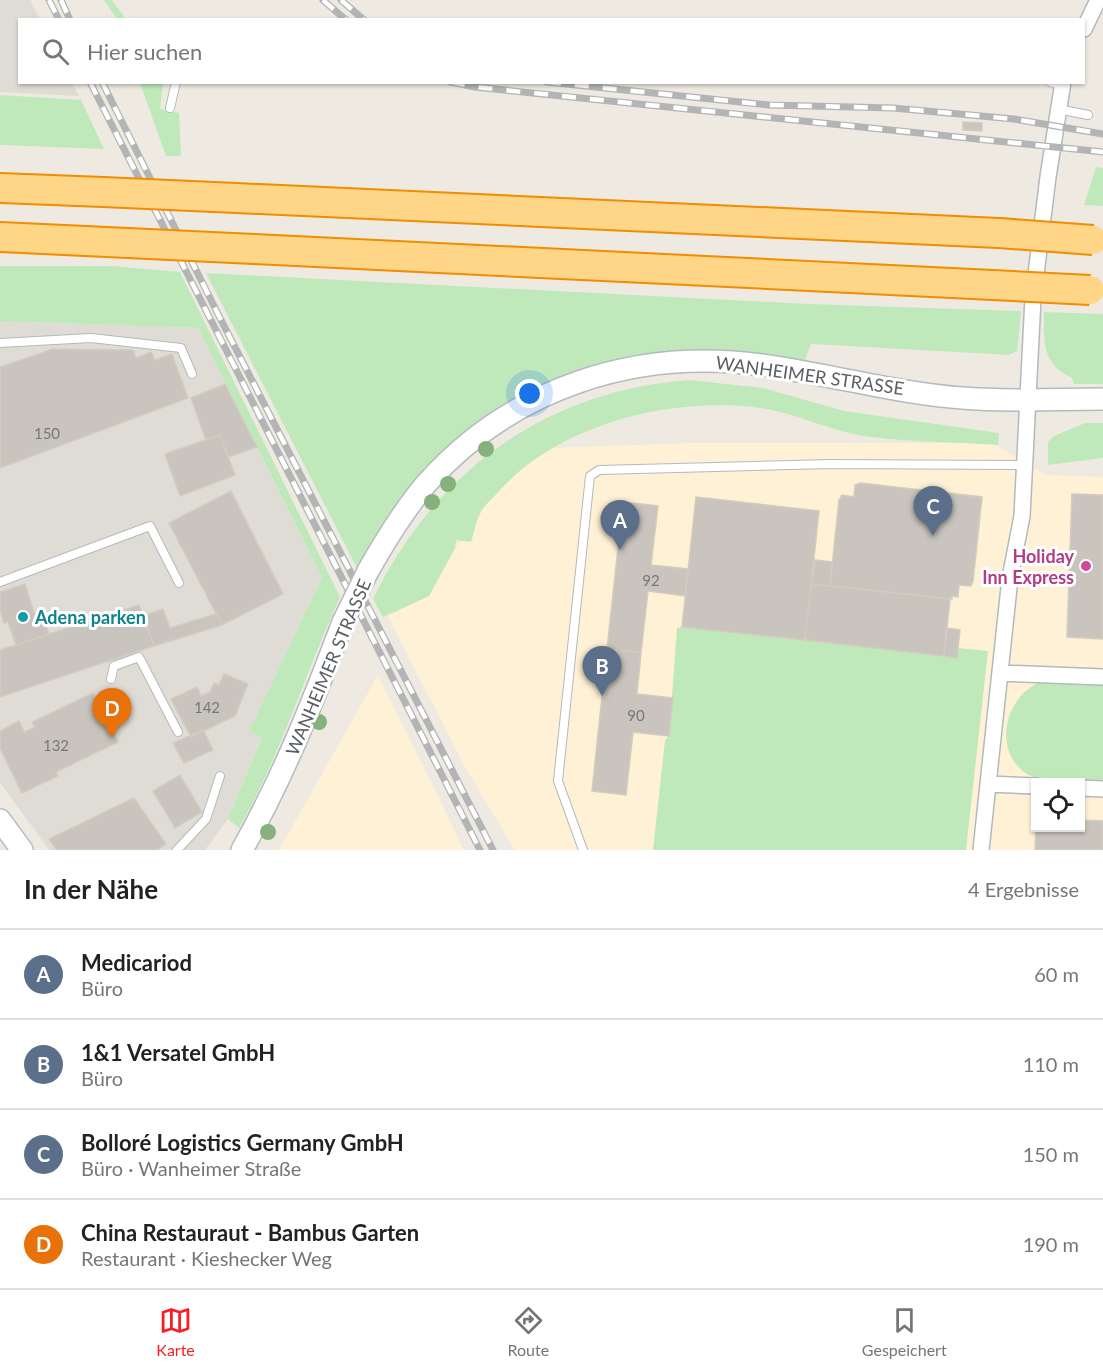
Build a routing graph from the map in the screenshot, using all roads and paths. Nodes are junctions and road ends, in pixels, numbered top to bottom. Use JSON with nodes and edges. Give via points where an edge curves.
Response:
{"nodes":[{"id":1,"x":1098,"y":9,"type":"edge"},
{"id":2,"x":1085,"y":26,"type":"edge"},
{"id":3,"x":176,"y":84,"type":"edge"},
{"id":4,"x":1058,"y":84,"type":"edge"},
{"id":5,"x":171,"y":108,"type":"dead end"},
{"id":6,"x":1058,"y":109,"type":"junction"},
{"id":7,"x":1088,"y":115,"type":"dead end"},
{"id":8,"x":0,"y":188,"type":"edge"},
{"id":9,"x":0,"y":237,"type":"edge"},
{"id":10,"x":1098,"y":240,"type":"edge"},
{"id":11,"x":1096,"y":290,"type":"edge"},
{"id":12,"x":0,"y":343,"type":"edge"},
{"id":13,"x":192,"y":374,"type":"dead end"},
{"id":14,"x":1028,"y":399,"type":"junction"},
{"id":15,"x":1103,"y":399,"type":"edge"},
{"id":16,"x":1026,"y":465,"type":"junction"},
{"id":17,"x":0,"y":582,"type":"edge"},
{"id":18,"x":179,"y":583,"type":"dead end"},
{"id":19,"x":1000,"y":673,"type":"junction"},
{"id":20,"x":1103,"y":677,"type":"edge"},
{"id":21,"x":111,"y":679,"type":"dead end"},
{"id":22,"x":177,"y":732,"type":"dead end"},
{"id":23,"x":220,"y":776,"type":"dead end"},
{"id":24,"x":988,"y":784,"type":"junction"},
{"id":25,"x":1031,"y":786,"type":"edge"},
{"id":26,"x":1085,"y":788,"type":"edge"},
{"id":27,"x":1103,"y":789,"type":"edge"},
{"id":28,"x":2,"y":826,"type":"edge"},
{"id":29,"x":22,"y":850,"type":"edge"},
{"id":30,"x":177,"y":850,"type":"edge"},
{"id":31,"x":242,"y":850,"type":"edge"},
{"id":32,"x":583,"y":850,"type":"edge"},
{"id":33,"x":981,"y":850,"type":"edge"}],
"edges":[{"from":1,"to":2,"type":"street"},
{"from":3,"to":5,"type":"lane"},
{"from":4,"to":6,"type":"street"},
{"from":6,"to":7,"type":"lane"},
{"from":6,"to":14,"type":"street","via":[[1034,298]]},
{"from":8,"to":10,"type":"highway","bridge":true},
{"from":9,"to":11,"type":"highway","bridge":true},
{"from":12,"to":13,"type":"lane","via":[[91,338],[181,348]]},
{"from":14,"to":15,"type":"street","name":"WANHEIMER STRASSE"},
{"from":14,"to":16,"type":"street"},
{"from":14,"to":31,"type":"street","name":"WANHEIMER STRASSE","bridge":true,"via":[[962,398],[730,362],[687,361],[611,371],[557,388],[531,401],[471,441],[425,486],[390,533],[343,622],[283,774]]},
{"from":16,"to":19,"type":"street"},
{"from":16,"to":32,"type":"lane","via":[[830,464],[599,470],[590,476],[558,782]]},
{"from":17,"to":18,"type":"lane","via":[[150,526]]},
{"from":19,"to":20,"type":"street"},
{"from":19,"to":24,"type":"street"},
{"from":21,"to":22,"type":"lane","via":[[114,666],[139,657]]},
{"from":23,"to":30,"type":"lane","via":[[206,819]]},
{"from":24,"to":25,"type":"street"},
{"from":24,"to":33,"type":"street"},
{"from":26,"to":27,"type":"street"},
{"from":28,"to":29,"type":"street"}]}
